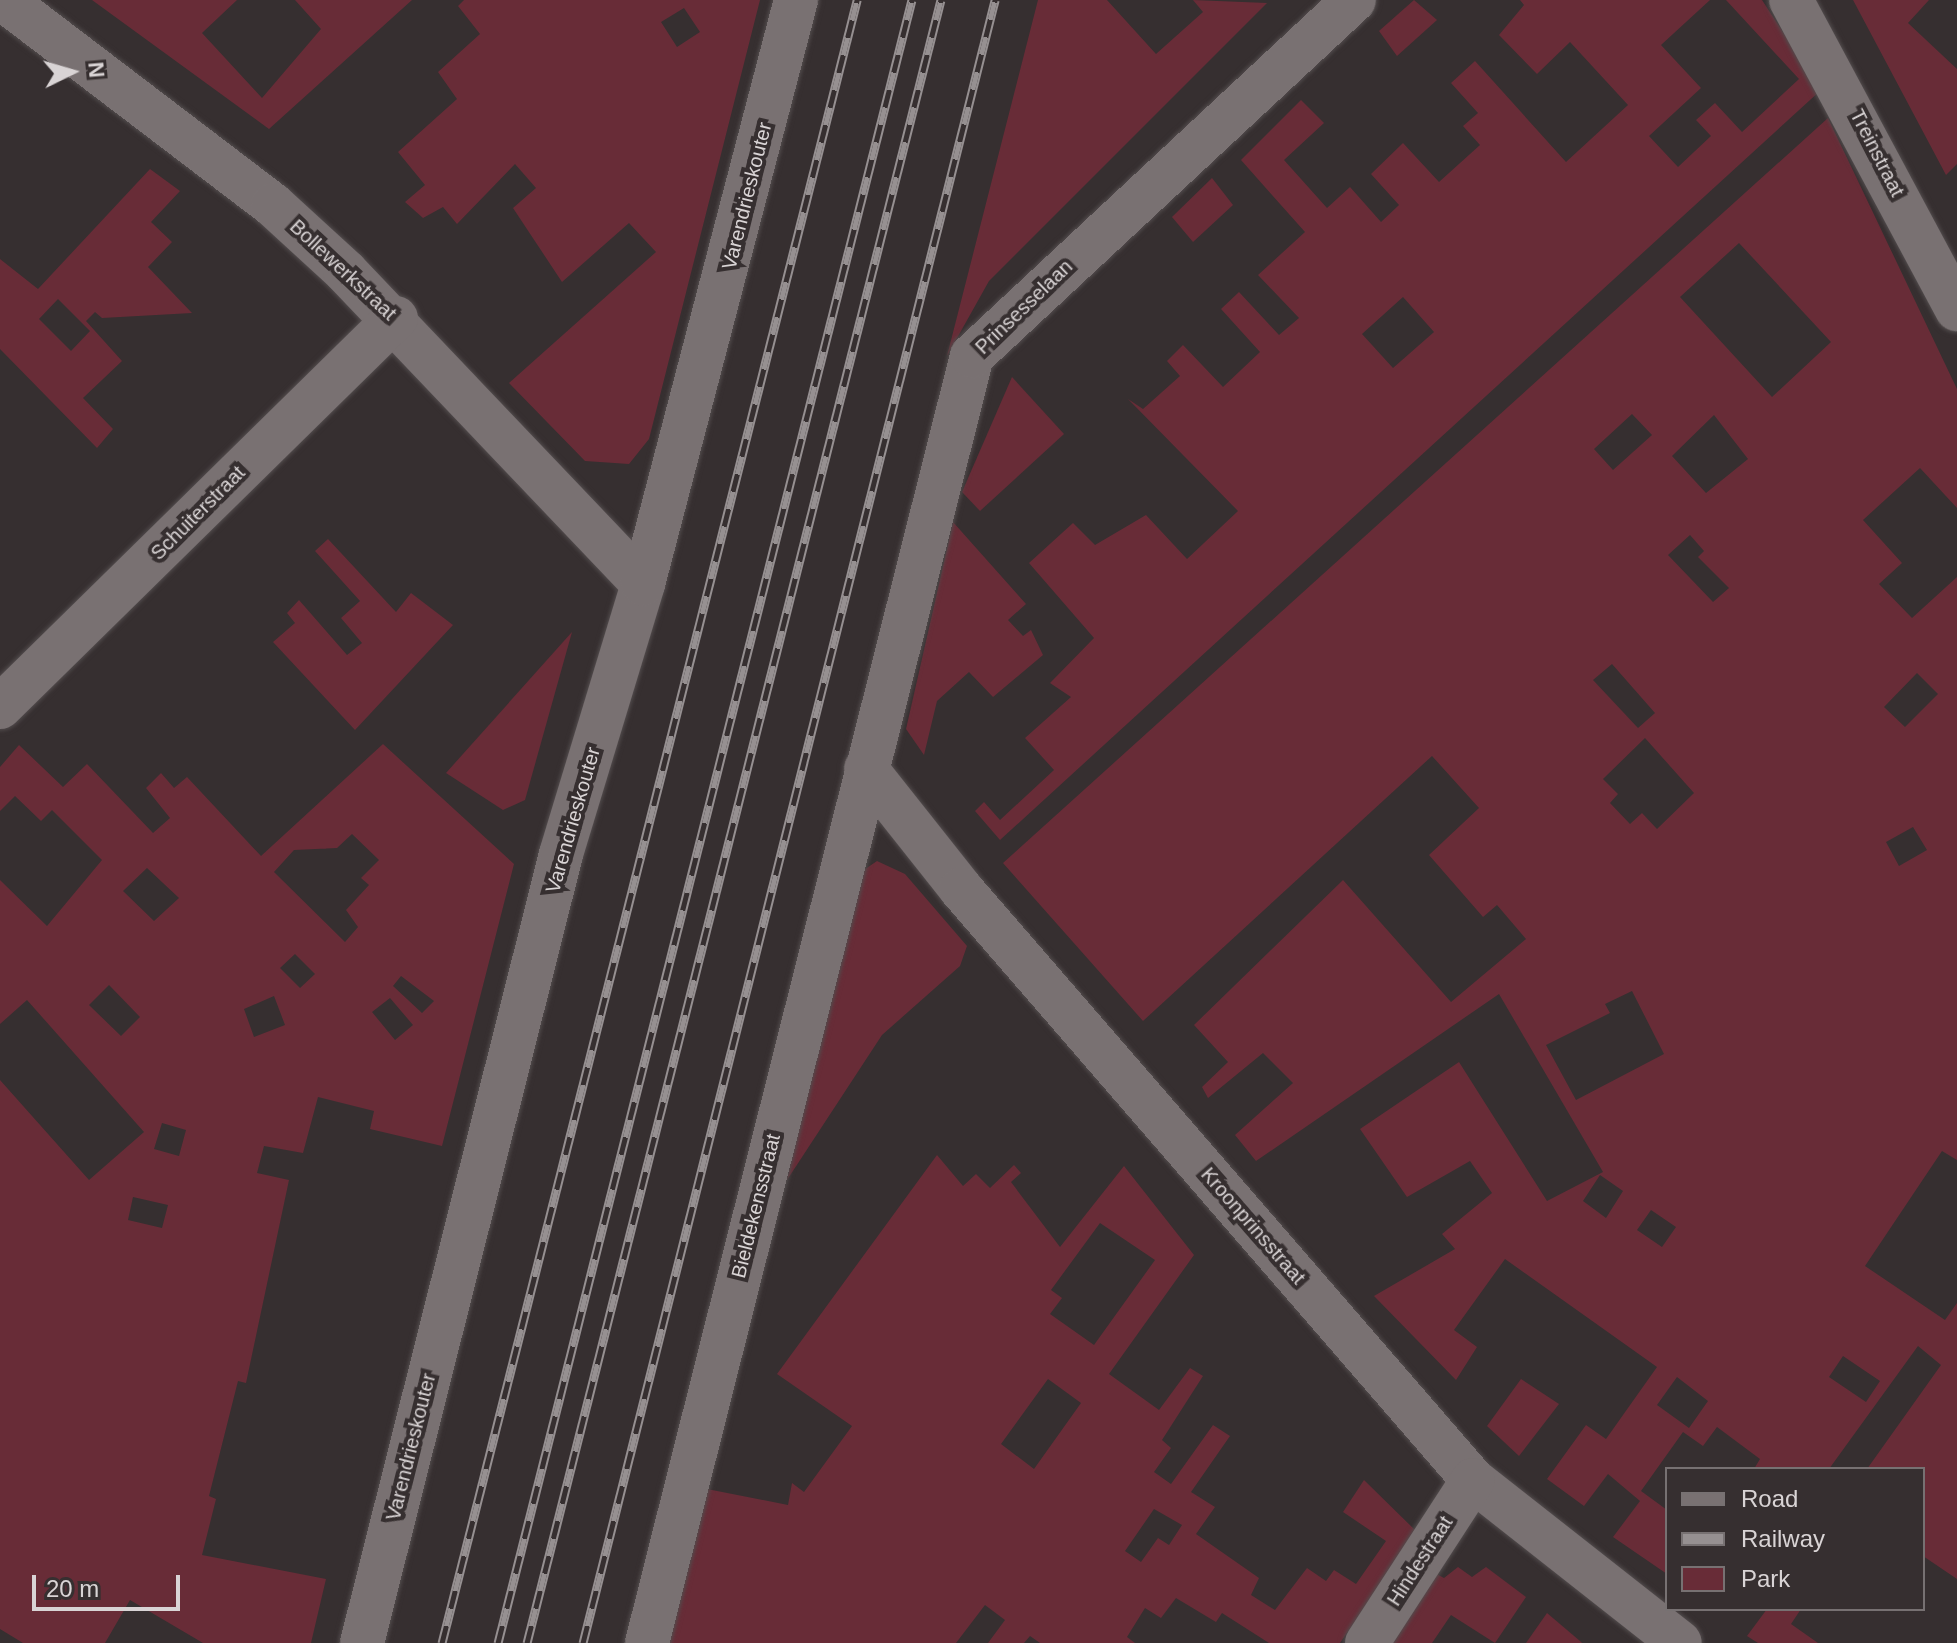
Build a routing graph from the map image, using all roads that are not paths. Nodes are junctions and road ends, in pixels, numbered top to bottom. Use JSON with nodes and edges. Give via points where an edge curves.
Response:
{"nodes":[{"id":1,"x":4,"y":0,"type":"edge"},
{"id":2,"x":796,"y":0,"type":"edge"},
{"id":3,"x":1354,"y":0,"type":"edge"},
{"id":4,"x":1791,"y":0,"type":"edge"},
{"id":5,"x":1957,"y":309,"type":"edge"},
{"id":6,"x":396,"y":318,"type":"junction"},
{"id":7,"x":643,"y":584,"type":"junction"},
{"id":8,"x":0,"y":707,"type":"edge"},
{"id":9,"x":866,"y":769,"type":"junction"},
{"id":10,"x":1473,"y":1480,"type":"junction"},
{"id":11,"x":362,"y":1643,"type":"edge"},
{"id":12,"x":647,"y":1643,"type":"edge"},
{"id":13,"x":1367,"y":1643,"type":"edge"},
{"id":14,"x":1680,"y":1643,"type":"edge"}],
"edges":[{"from":1,"to":6,"type":"street","name":"Bollewerkstraat","via":[[273,205]]},
{"from":2,"to":7,"type":"street","name":"Varendrieskouter"},
{"from":3,"to":9,"type":"street","name":"Prinsesselaan","via":[[972,356]]},
{"from":4,"to":5,"type":"street","name":"Treinstraat"},
{"from":6,"to":7,"type":"street","name":"Bollewerkstraat"},
{"from":6,"to":8,"type":"street","name":"Schuiterstraat"},
{"from":7,"to":11,"type":"street","name":"Varendrieskouter","via":[[561,854]]},
{"from":9,"to":10,"type":"street","name":"Kroonprinsstraat","via":[[961,889]]},
{"from":9,"to":12,"type":"street","name":"Bieldekensstraat"},
{"from":10,"to":13,"type":"street","name":"Hindestraat"},
{"from":10,"to":14,"type":"street","name":"Kroonprinsstraat"}]}
